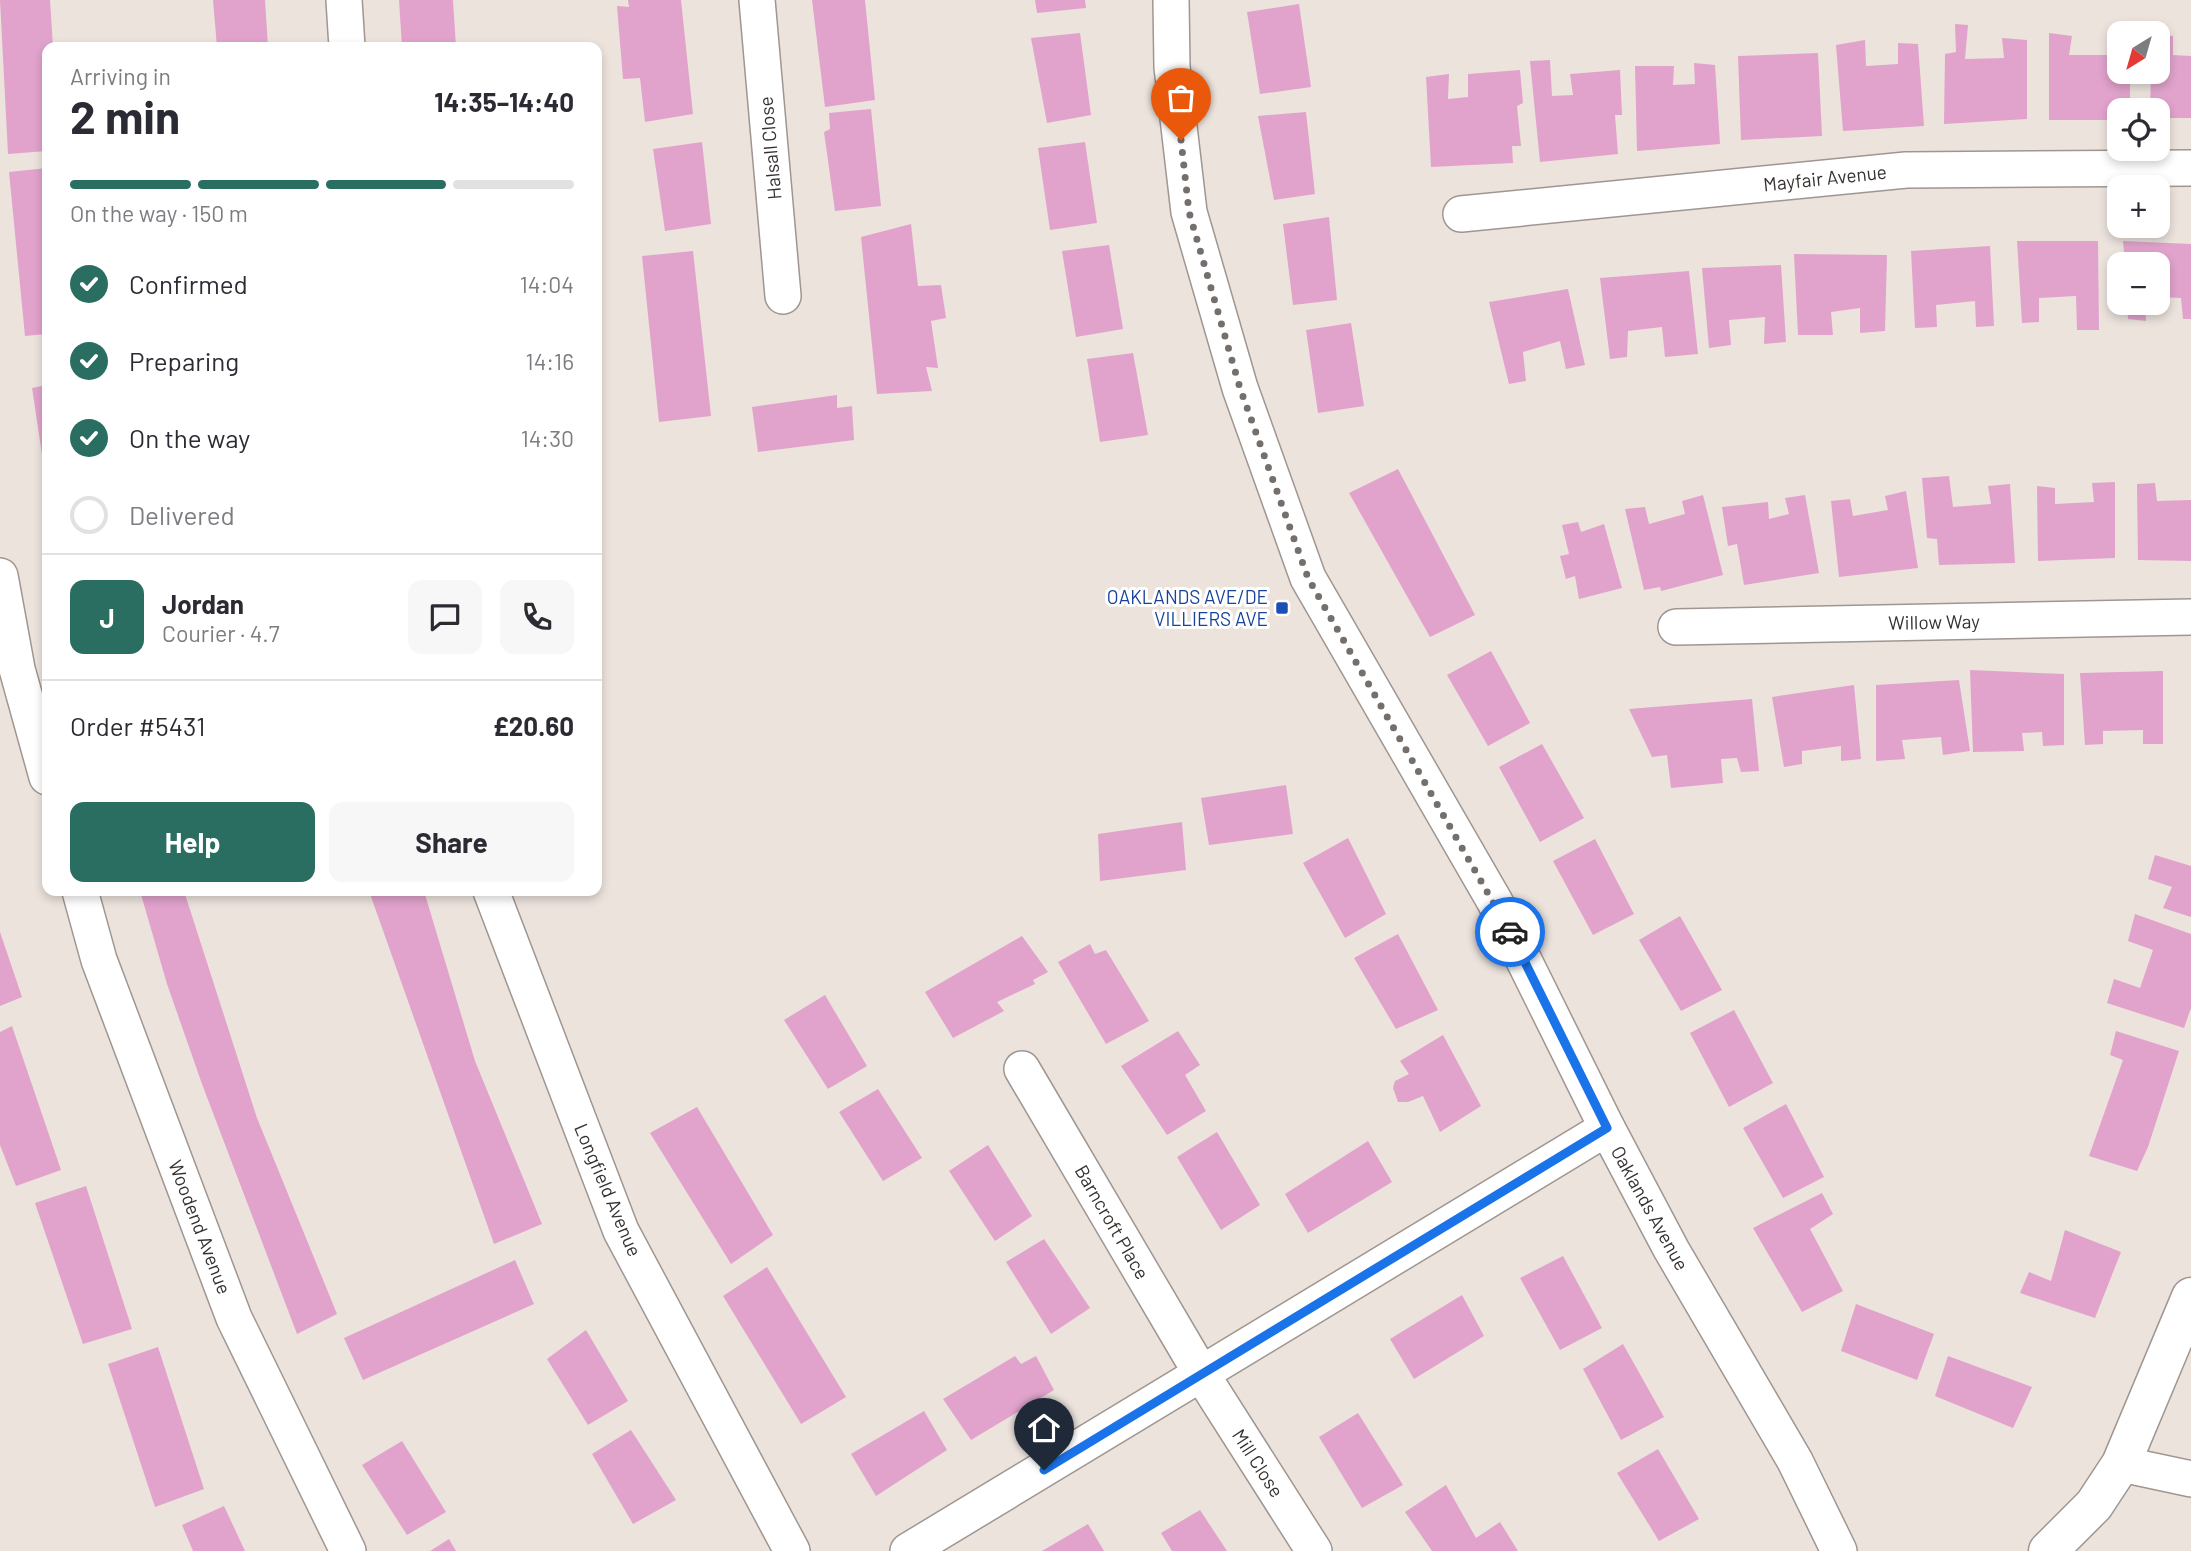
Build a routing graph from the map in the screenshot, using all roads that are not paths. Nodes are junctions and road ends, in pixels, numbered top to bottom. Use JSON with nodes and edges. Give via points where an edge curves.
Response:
{"nodes":[{"id":1,"x":344,"y":0,"type":"edge"},
{"id":2,"x":757,"y":0,"type":"edge"},
{"id":3,"x":1171,"y":0,"type":"edge"},
{"id":4,"x":347,"y":42,"type":"edge"},
{"id":5,"x":2191,"y":169,"type":"edge"},
{"id":6,"x":1461,"y":214,"type":"dead end"},
{"id":7,"x":783,"y":296,"type":"dead end"},
{"id":8,"x":0,"y":576,"type":"edge"},
{"id":9,"x":2191,"y":617,"type":"edge"},
{"id":10,"x":1676,"y":627,"type":"dead end"},
{"id":11,"x":42,"y":759,"type":"edge"},
{"id":12,"x":81,"y":896,"type":"edge"},
{"id":13,"x":493,"y":896,"type":"edge"},
{"id":14,"x":1023,"y":1069,"type":"dead end"},
{"id":15,"x":1607,"y":1128,"type":"junction"},
{"id":16,"x":2191,"y":1297,"type":"edge"},
{"id":17,"x":1202,"y":1375,"type":"junction"},
{"id":18,"x":2121,"y":1464,"type":"junction"},
{"id":19,"x":2191,"y":1479,"type":"edge"},
{"id":20,"x":348,"y":1551,"type":"edge"},
{"id":21,"x":792,"y":1551,"type":"edge"},
{"id":22,"x":908,"y":1551,"type":"edge"},
{"id":23,"x":1314,"y":1551,"type":"edge"},
{"id":24,"x":1839,"y":1551,"type":"edge"},
{"id":25,"x":2048,"y":1551,"type":"edge"}],
"edges":[{"from":1,"to":4,"type":"street"},
{"from":2,"to":7,"type":"street","name":"Halsall Close"},
{"from":3,"to":15,"type":"street","name":"Oaklands Avenue","via":[[1172,67],[1189,212],[1240,388],[1308,578],[1495,902]]},
{"from":5,"to":6,"type":"street","name":"Mayfair Avenue","via":[[1906,170]]},
{"from":8,"to":11,"type":"street","via":[[17,669]]},
{"from":9,"to":10,"type":"street","name":"Willow Way"},
{"from":12,"to":20,"type":"street","name":"Woodend Avenue","via":[[99,960],[234,1318]]},
{"from":13,"to":21,"type":"street","name":"Longfield Avenue","via":[[621,1231]]},
{"from":14,"to":17,"type":"street","name":"Barncroft Place"},
{"from":15,"to":17,"type":"street"},
{"from":15,"to":24,"type":"street","name":"Oaklands Avenue","via":[[1671,1249],[1795,1461]]},
{"from":16,"to":18,"type":"main road"},
{"from":17,"to":22,"type":"street"},
{"from":17,"to":23,"type":"street","name":"Mill Close"},
{"from":18,"to":19,"type":"street"},
{"from":18,"to":25,"type":"main road","via":[[2094,1505]]}]}
